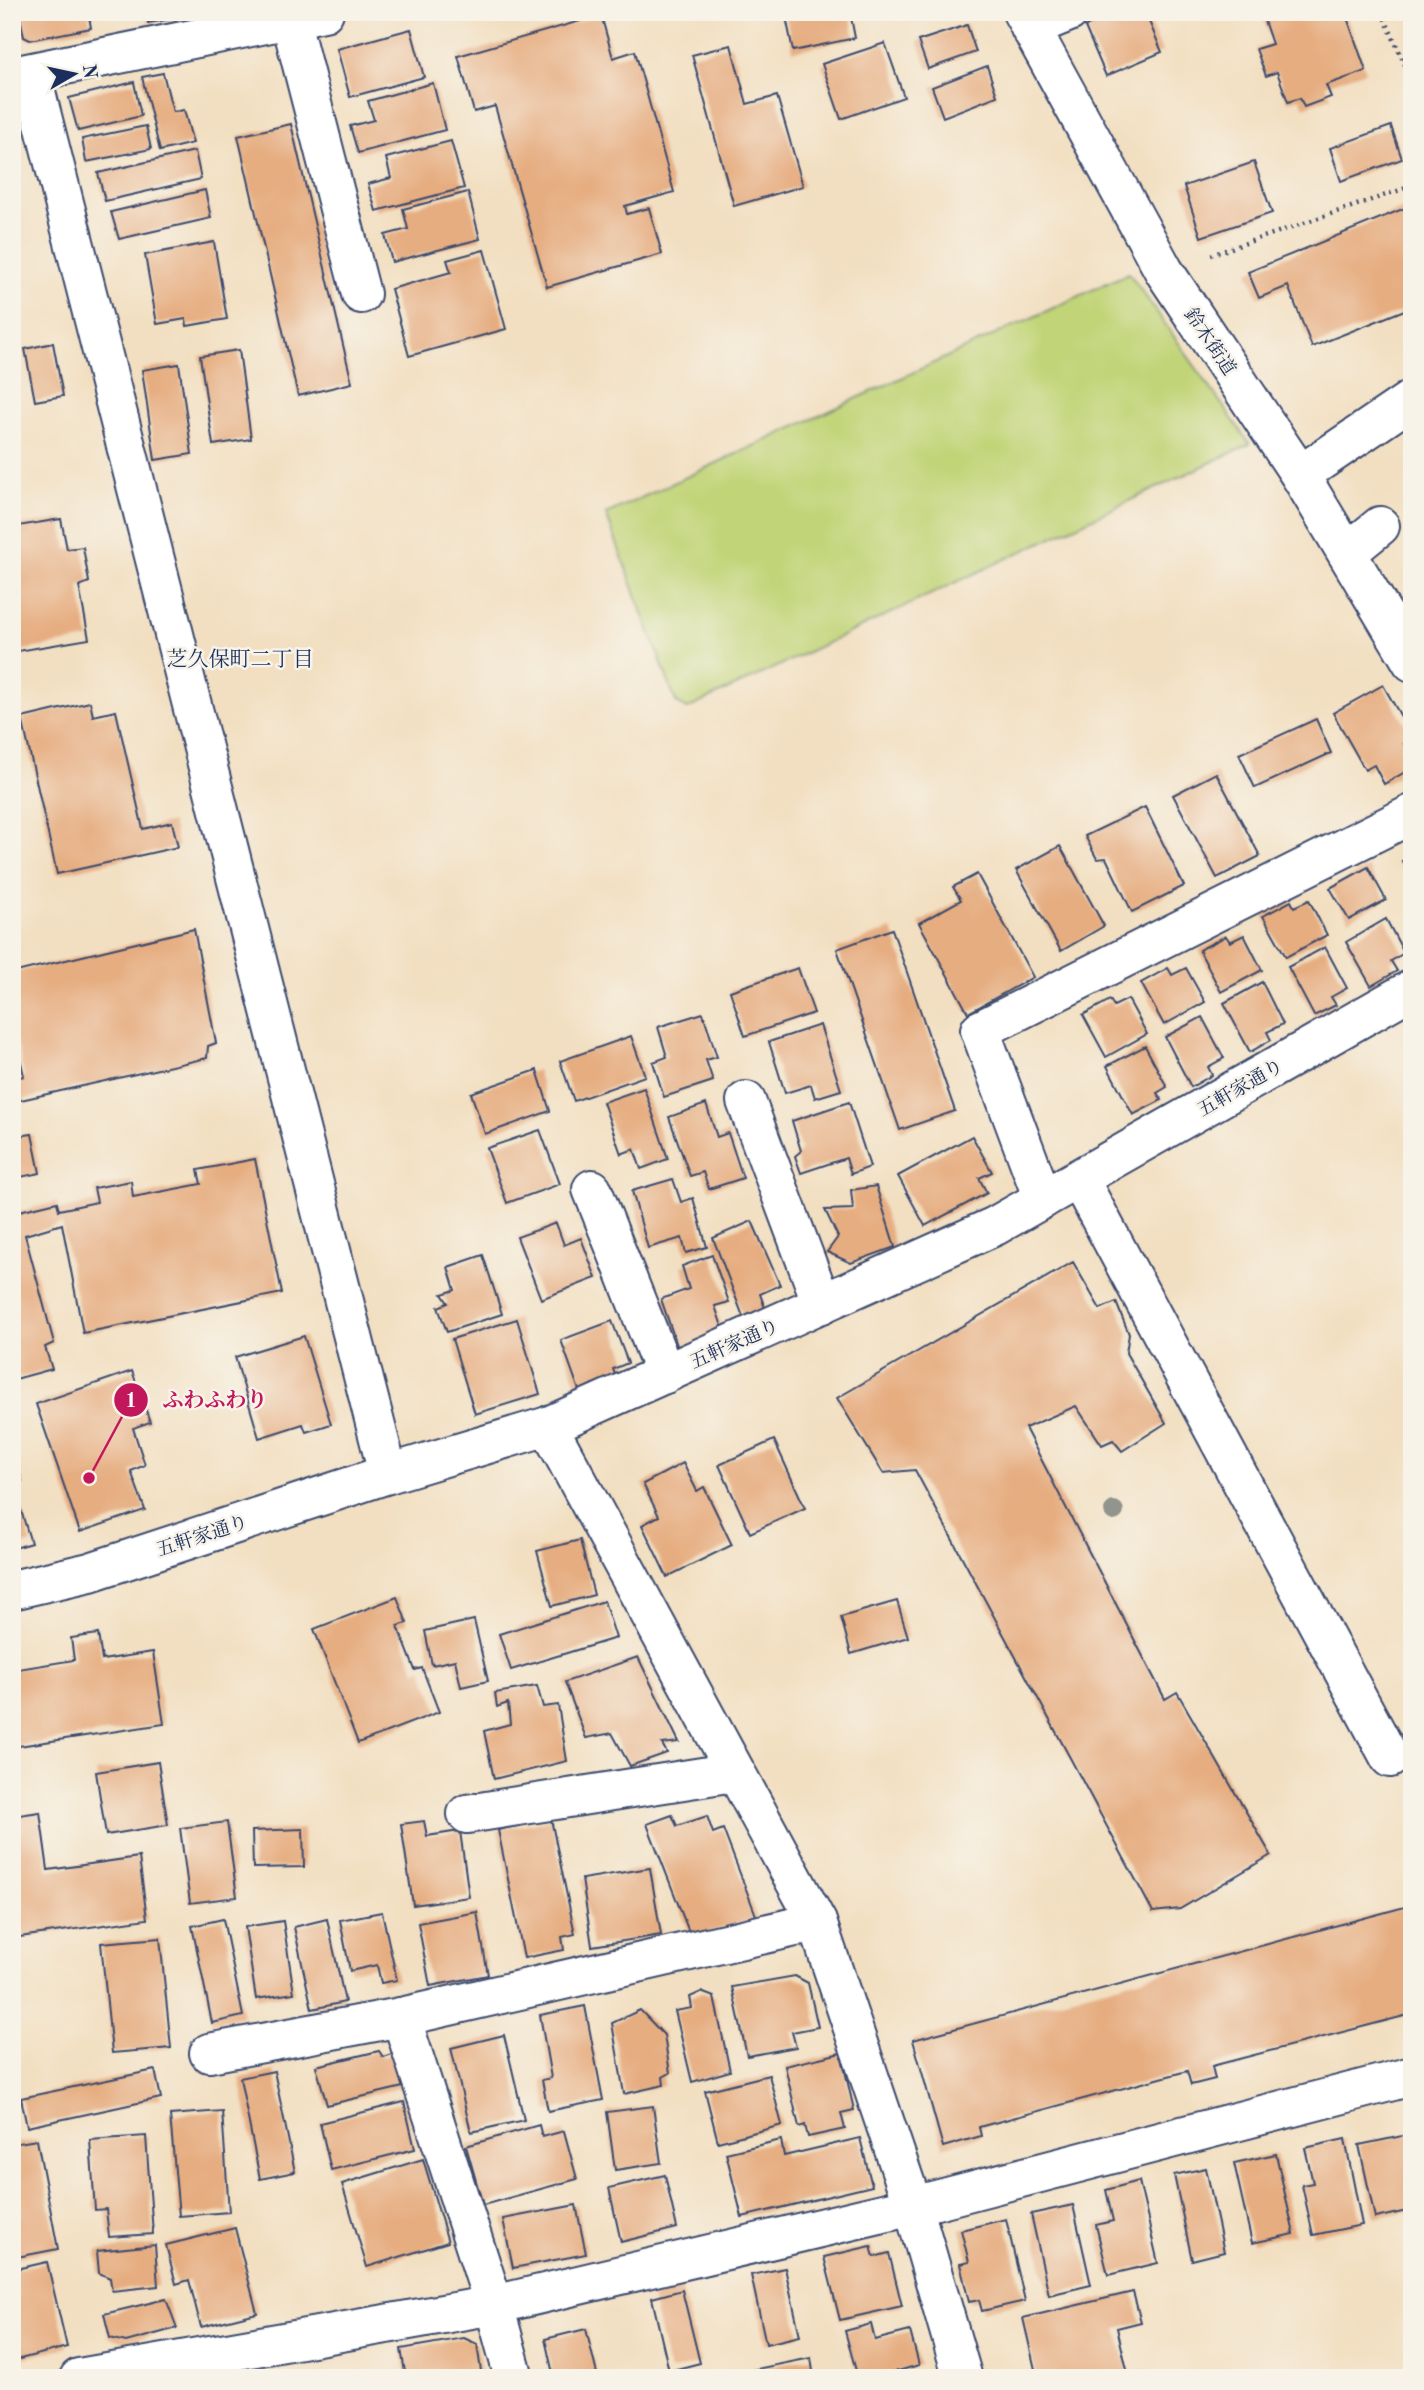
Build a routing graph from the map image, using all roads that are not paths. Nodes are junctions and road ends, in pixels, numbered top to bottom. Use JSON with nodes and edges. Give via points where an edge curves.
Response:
{"nodes":[{"id":1,"x":1069,"y":12,"type":"edge"},
{"id":2,"x":307,"y":15,"type":"edge"},
{"id":3,"x":1026,"y":20,"type":"edge"},
{"id":4,"x":22,"y":74,"type":"edge"},
{"id":5,"x":361,"y":294,"type":"dead end"},
{"id":6,"x":1412,"y":399,"type":"edge"},
{"id":7,"x":1300,"y":475,"type":"junction"},
{"id":8,"x":1380,"y":526,"type":"dead end"},
{"id":9,"x":1348,"y":552,"type":"junction"},
{"id":10,"x":1412,"y":662,"type":"edge"},
{"id":11,"x":1412,"y":814,"type":"edge"},
{"id":12,"x":1412,"y":989,"type":"edge"},
{"id":13,"x":746,"y":1101,"type":"dead end"},
{"id":14,"x":1079,"y":1179,"type":"junction"},
{"id":15,"x":592,"y":1189,"type":"dead end"},
{"id":16,"x":1043,"y":1199,"type":"junction"},
{"id":17,"x":822,"y":1304,"type":"junction"},
{"id":18,"x":665,"y":1374,"type":"junction"},
{"id":19,"x":548,"y":1426,"type":"junction"},
{"id":20,"x":388,"y":1474,"type":"junction"},
{"id":21,"x":12,"y":1590,"type":"edge"},
{"id":22,"x":1390,"y":1758,"type":"dead end"},
{"id":23,"x":734,"y":1772,"type":"junction"},
{"id":24,"x":467,"y":1814,"type":"dead end"},
{"id":25,"x":817,"y":1922,"type":"junction"},
{"id":26,"x":401,"y":2017,"type":"junction"},
{"id":27,"x":209,"y":2053,"type":"dead end"},
{"id":28,"x":1412,"y":2076,"type":"edge"},
{"id":29,"x":913,"y":2206,"type":"junction"},
{"id":30,"x":494,"y":2305,"type":"junction"},
{"id":31,"x":79,"y":2378,"type":"edge"},
{"id":32,"x":514,"y":2378,"type":"edge"},
{"id":33,"x":963,"y":2378,"type":"edge"}],
"edges":[{"from":1,"to":3,"type":"street"},
{"from":2,"to":4,"type":"street"},
{"from":2,"to":5,"type":"street"},
{"from":3,"to":7,"type":"street","name":"鈴木街道","via":[[1164,271]]},
{"from":4,"to":20,"type":"street"},
{"from":6,"to":7,"type":"street"},
{"from":7,"to":9,"type":"street","name":"鈴木街道"},
{"from":8,"to":9,"type":"street"},
{"from":9,"to":10,"type":"street","name":"鈴木街道"},
{"from":11,"to":16,"type":"street","via":[[980,1030]]},
{"from":12,"to":14,"type":"street","name":"五軒家通り"},
{"from":13,"to":17,"type":"street"},
{"from":14,"to":16,"type":"street","name":"五軒家通り"},
{"from":14,"to":22,"type":"street"},
{"from":15,"to":18,"type":"street"},
{"from":16,"to":17,"type":"street","name":"五軒家通り","via":[[995,1226]]},
{"from":17,"to":18,"type":"street","name":"五軒家通り"},
{"from":18,"to":19,"type":"street","name":"五軒家通り"},
{"from":19,"to":20,"type":"street","name":"五軒家通り"},
{"from":19,"to":23,"type":"street"},
{"from":20,"to":21,"type":"street","name":"五軒家通り","via":[[90,1572]]},
{"from":23,"to":24,"type":"street"},
{"from":23,"to":25,"type":"street"},
{"from":25,"to":26,"type":"street"},
{"from":25,"to":29,"type":"street"},
{"from":26,"to":27,"type":"street"},
{"from":26,"to":30,"type":"street"},
{"from":28,"to":29,"type":"street"},
{"from":29,"to":30,"type":"street"},
{"from":29,"to":33,"type":"street"},
{"from":30,"to":31,"type":"street"},
{"from":30,"to":32,"type":"street"}]}
